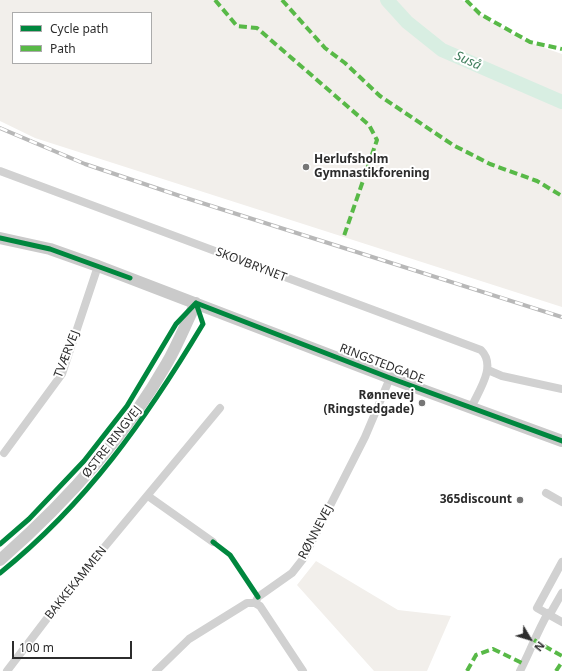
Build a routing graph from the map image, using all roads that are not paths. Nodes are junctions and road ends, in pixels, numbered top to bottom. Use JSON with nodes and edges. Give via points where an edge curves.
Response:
{"nodes":[{"id":1,"x":0,"y":171,"type":"edge"},
{"id":2,"x":0,"y":238,"type":"edge"},
{"id":3,"x":98,"y":266,"type":"junction"},
{"id":4,"x":196,"y":303,"type":"junction"},
{"id":5,"x":488,"y":370,"type":"junction"},
{"id":6,"x":390,"y":378,"type":"junction"},
{"id":7,"x":562,"y":389,"type":"edge"},
{"id":8,"x":220,"y":408,"type":"dead end"},
{"id":9,"x":471,"y":408,"type":"junction"},
{"id":10,"x":562,"y":441,"type":"edge"},
{"id":11,"x":4,"y":453,"type":"dead end"},
{"id":12,"x":546,"y":493,"type":"dead end"},
{"id":13,"x":148,"y":496,"type":"junction"},
{"id":14,"x":562,"y":502,"type":"edge"},
{"id":15,"x":213,"y":542,"type":"dead end"},
{"id":16,"x":0,"y":560,"type":"edge"},
{"id":17,"x":562,"y":562,"type":"edge"},
{"id":18,"x":562,"y":593,"type":"edge"},
{"id":19,"x":255,"y":603,"type":"junction"},
{"id":20,"x":549,"y":614,"type":"junction"},
{"id":21,"x":562,"y":622,"type":"edge"},
{"id":22,"x":7,"y":671,"type":"edge"},
{"id":23,"x":156,"y":671,"type":"edge"},
{"id":24,"x":303,"y":671,"type":"edge"},
{"id":25,"x":520,"y":671,"type":"edge"}],
"edges":[{"from":1,"to":5,"type":"street","name":"SKOVBRYNET","via":[[480,350],[487,358]]},
{"from":2,"to":3,"type":"street","name":"RINGSTEDGADE","via":[[50,249]]},
{"from":3,"to":4,"type":"street","name":"RINGSTEDGADE"},
{"from":3,"to":11,"type":"street","name":"TVÆRVEJ","via":[[62,374]]},
{"from":4,"to":6,"type":"street","name":"RINGSTEDGADE"},
{"from":4,"to":16,"type":"street","name":"ØSTRE RINGVEJ","via":[[168,362],[123,430],[80,483]]},
{"from":5,"to":7,"type":"street","via":[[502,376]]},
{"from":5,"to":9,"type":"street"},
{"from":6,"to":9,"type":"street","name":"RINGSTEDGADE"},
{"from":6,"to":19,"type":"street","name":"RØNNEVEJ","via":[[365,437],[303,559],[292,572],[258,597]]},
{"from":8,"to":13,"type":"street","name":"BAKKEKAMMEN"},
{"from":9,"to":10,"type":"street","name":"RINGSTEDGADE"},
{"from":12,"to":14,"type":"street"},
{"from":13,"to":15,"type":"street"},
{"from":13,"to":22,"type":"street","name":"BAKKEKAMMEN","via":[[68,591]]},
{"from":17,"to":20,"type":"street","via":[[537,608]]},
{"from":18,"to":20,"type":"street"},
{"from":19,"to":23,"type":"street","name":"RØNNEVEJ","via":[[247,603],[188,639]]},
{"from":19,"to":24,"type":"street","via":[[260,606]]},
{"from":20,"to":21,"type":"street"},
{"from":20,"to":25,"type":"street"}]}
